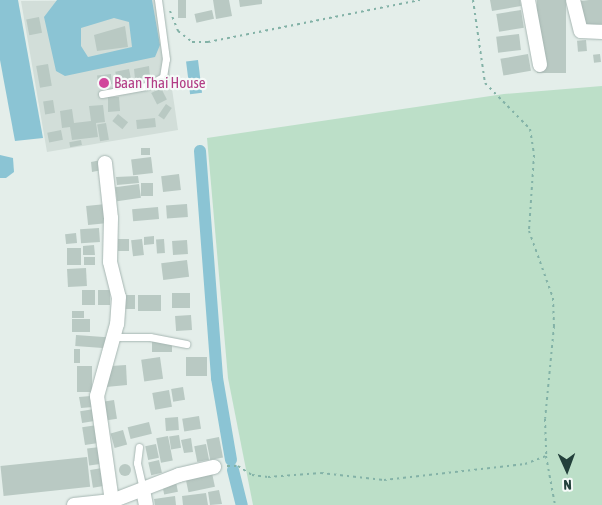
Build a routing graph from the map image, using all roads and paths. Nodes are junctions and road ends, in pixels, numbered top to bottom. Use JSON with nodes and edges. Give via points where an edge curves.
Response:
{"nodes":[{"id":1,"x":158,"y":0,"type":"edge"},
{"id":2,"x":420,"y":0,"type":"edge"},
{"id":3,"x":473,"y":0,"type":"edge"},
{"id":4,"x":528,"y":0,"type":"edge"},
{"id":5,"x":572,"y":0,"type":"edge"},
{"id":6,"x":169,"y":8,"type":"dead end"},
{"id":7,"x":602,"y":32,"type":"edge"},
{"id":8,"x":540,"y":65,"type":"dead end"},
{"id":9,"x":102,"y":94,"type":"dead end"},
{"id":10,"x":105,"y":162,"type":"dead end"},
{"id":11,"x":114,"y":337,"type":"junction"},
{"id":12,"x":186,"y":344,"type":"dead end"},
{"id":13,"x":139,"y":447,"type":"dead end"},
{"id":14,"x":546,"y":456,"type":"junction"},
{"id":15,"x":214,"y":466,"type":"joint"},
{"id":16,"x":143,"y":490,"type":"junction"},
{"id":17,"x":112,"y":501,"type":"junction"},
{"id":18,"x":74,"y":505,"type":"edge"},
{"id":19,"x":146,"y":505,"type":"edge"},
{"id":20,"x":555,"y":505,"type":"edge"}],
"edges":[{"from":1,"to":9,"type":"lane","via":[[166,59],[163,77],[146,86]]},
{"from":2,"to":6,"type":"path","via":[[208,42],[192,42],[178,31]]},
{"from":3,"to":14,"type":"path","via":[[485,83],[530,129],[534,155],[528,231],[553,298],[554,326],[545,418]]},
{"from":4,"to":8,"type":"street"},
{"from":5,"to":7,"type":"street","via":[[581,31]]},
{"from":10,"to":11,"type":"street","via":[[111,218],[110,262],[119,297]]},
{"from":11,"to":12,"type":"lane","via":[[150,337]]},
{"from":11,"to":17,"type":"street","via":[[97,396]]},
{"from":13,"to":16,"type":"lane","via":[[137,463]]},
{"from":14,"to":15,"type":"path","via":[[525,464],[384,480],[321,473],[268,478],[252,475],[238,466]]},
{"from":14,"to":20,"type":"path"},
{"from":15,"to":16,"type":"street"},
{"from":16,"to":17,"type":"street"},
{"from":16,"to":19,"type":"street"},
{"from":17,"to":18,"type":"street"}]}
